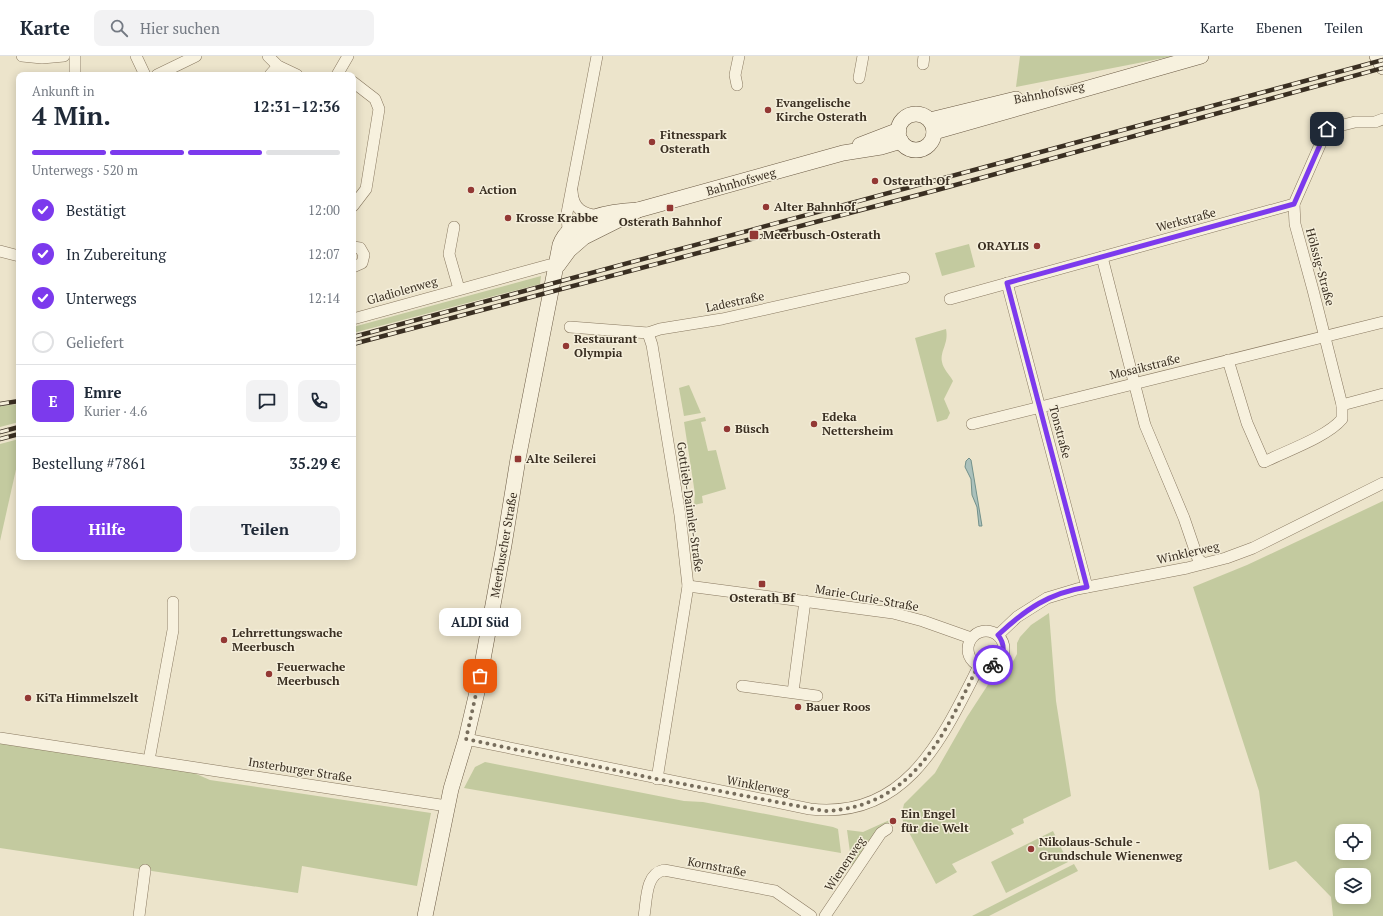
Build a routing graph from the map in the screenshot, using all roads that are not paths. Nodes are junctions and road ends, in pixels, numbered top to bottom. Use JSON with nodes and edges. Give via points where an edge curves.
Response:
{"nodes":[{"id":1,"x":22,"y":56,"type":"edge"},
{"id":2,"x":64,"y":56,"type":"edge"},
{"id":3,"x":75,"y":56,"type":"edge"},
{"id":4,"x":136,"y":56,"type":"edge"},
{"id":5,"x":196,"y":56,"type":"edge"},
{"id":6,"x":268,"y":56,"type":"edge"},
{"id":7,"x":348,"y":56,"type":"edge"},
{"id":8,"x":598,"y":56,"type":"edge"},
{"id":9,"x":739,"y":56,"type":"edge"},
{"id":10,"x":863,"y":56,"type":"edge"},
{"id":11,"x":1201,"y":56,"type":"edge"},
{"id":12,"x":1376,"y":56,"type":"edge"},
{"id":13,"x":278,"y":66,"type":"junction"},
{"id":14,"x":1383,"y":68,"type":"edge"},
{"id":15,"x":75,"y":72,"type":"edge"},
{"id":16,"x":144,"y":72,"type":"edge"},
{"id":17,"x":163,"y":72,"type":"edge"},
{"id":18,"x":273,"y":72,"type":"edge"},
{"id":19,"x":291,"y":72,"type":"edge"},
{"id":20,"x":340,"y":72,"type":"edge"},
{"id":21,"x":859,"y":78,"type":"dead end"},
{"id":22,"x":356,"y":84,"type":"edge"},
{"id":23,"x":737,"y":85,"type":"dead end"},
{"id":24,"x":1383,"y":119,"type":"edge"},
{"id":25,"x":932,"y":126,"type":"junction"},
{"id":26,"x":900,"y":136,"type":"junction"},
{"id":27,"x":572,"y":182,"type":"junction"},
{"id":28,"x":356,"y":202,"type":"edge"},
{"id":29,"x":1294,"y":204,"type":"junction"},
{"id":30,"x":638,"y":210,"type":"junction"},
{"id":31,"x":599,"y":216,"type":"junction"},
{"id":32,"x":454,"y":227,"type":"dead end"},
{"id":33,"x":568,"y":230,"type":"junction"},
{"id":34,"x":584,"y":237,"type":"junction"},
{"id":35,"x":356,"y":248,"type":"edge"},
{"id":36,"x":0,"y":252,"type":"edge"},
{"id":37,"x":16,"y":255,"type":"edge"},
{"id":38,"x":1102,"y":257,"type":"junction"},
{"id":39,"x":356,"y":267,"type":"edge"},
{"id":40,"x":556,"y":268,"type":"junction"},
{"id":41,"x":904,"y":278,"type":"dead end"},
{"id":42,"x":1007,"y":283,"type":"junction"},
{"id":43,"x":459,"y":289,"type":"junction"},
{"id":44,"x":950,"y":299,"type":"dead end"},
{"id":45,"x":356,"y":318,"type":"edge"},
{"id":46,"x":1383,"y":322,"type":"edge"},
{"id":47,"x":570,"y":327,"type":"dead end"},
{"id":48,"x":648,"y":333,"type":"junction"},
{"id":49,"x":1324,"y":337,"type":"junction"},
{"id":50,"x":1228,"y":360,"type":"junction"},
{"id":51,"x":1135,"y":383,"type":"junction"},
{"id":52,"x":1383,"y":394,"type":"edge"},
{"id":53,"x":1342,"y":405,"type":"junction"},
{"id":54,"x":1040,"y":408,"type":"junction"},
{"id":55,"x":972,"y":424,"type":"dead end"},
{"id":56,"x":1383,"y":483,"type":"edge"},
{"id":57,"x":1203,"y":564,"type":"junction"},
{"id":58,"x":688,"y":586,"type":"junction"},
{"id":59,"x":1087,"y":587,"type":"junction"},
{"id":60,"x":805,"y":601,"type":"junction"},
{"id":61,"x":173,"y":602,"type":"dead end"},
{"id":62,"x":998,"y":635,"type":"junction"},
{"id":63,"x":971,"y":638,"type":"junction"},
{"id":64,"x":978,"y":666,"type":"junction"},
{"id":65,"x":742,"y":686,"type":"dead end"},
{"id":66,"x":793,"y":692,"type":"junction"},
{"id":67,"x":817,"y":696,"type":"dead end"},
{"id":68,"x":0,"y":738,"type":"edge"},
{"id":69,"x":466,"y":739,"type":"junction"},
{"id":70,"x":149,"y":760,"type":"junction"},
{"id":71,"x":657,"y":779,"type":"junction"},
{"id":72,"x":447,"y":806,"type":"junction"},
{"id":73,"x":887,"y":829,"type":"dead end"},
{"id":74,"x":145,"y":870,"type":"dead end"},
{"id":75,"x":139,"y":916,"type":"edge"},
{"id":76,"x":426,"y":916,"type":"edge"},
{"id":77,"x":644,"y":916,"type":"edge"},
{"id":78,"x":811,"y":916,"type":"edge"},
{"id":79,"x":825,"y":916,"type":"edge"}],
"edges":[{"from":1,"to":2,"type":"street"},
{"from":3,"to":15,"type":"street"},
{"from":4,"to":16,"type":"street"},
{"from":5,"to":17,"type":"street"},
{"from":6,"to":13,"type":"street"},
{"from":7,"to":20,"type":"street"},
{"from":8,"to":27,"type":"street","name":"Meerbuscher Straße"},
{"from":9,"to":23,"type":"street","via":[[735,75]]},
{"from":10,"to":21,"type":"street"},
{"from":11,"to":25,"type":"main road","name":"Bahnhofsweg","via":[[1098,84],[1014,99]]},
{"from":12,"to":14,"type":"main road"},
{"from":13,"to":18,"type":"street"},
{"from":13,"to":19,"type":"street"},
{"from":22,"to":28,"type":"street","via":[[375,99],[379,109],[366,189]]},
{"from":24,"to":29,"type":"street","via":[[1327,129]]},
{"from":25,"to":26,"type":"main road","via":[[920,114],[914,114],[904,120]]},
{"from":25,"to":26,"type":"main road","via":[[930,143],[920,150],[911,149]]},
{"from":26,"to":30,"type":"main road","name":"Bahnhofsweg","via":[[878,136],[843,153]]},
{"from":27,"to":31,"type":"street","name":"Meerbuscher Straße","via":[[578,209]]},
{"from":27,"to":33,"type":"street","name":"Meerbuscher Straße","via":[[567,212]]},
{"from":29,"to":38,"type":"street","name":"Werkstraße"},
{"from":29,"to":49,"type":"street","name":"Hölssig-Straße","via":[[1295,224]]},
{"from":30,"to":31,"type":"main road","name":"Bahnhofsweg"},
{"from":30,"to":34,"type":"main road","name":"Bahnhofsweg"},
{"from":31,"to":33,"type":"main road","name":"Bahnhofsweg"},
{"from":32,"to":43,"type":"street","via":[[449,254]]},
{"from":33,"to":34,"type":"street","via":[[576,236]]},
{"from":33,"to":40,"type":"main road","name":"Meerbuscher Straße","via":[[562,240]]},
{"from":34,"to":40,"type":"main road","name":"Meerbuscher Straße","via":[[569,250]]},
{"from":35,"to":39,"type":"street","via":[[362,250],[364,258]]},
{"from":36,"to":37,"type":"street"},
{"from":38,"to":42,"type":"street","name":"Werkstraße"},
{"from":38,"to":51,"type":"street"},
{"from":40,"to":43,"type":"street","name":"Gladiolenweg","via":[[549,265]]},
{"from":40,"to":69,"type":"main road","name":"Meerbuscher Straße","via":[[518,459],[482,669]]},
{"from":41,"to":48,"type":"street","name":"Ladestraße","via":[[722,319],[660,328]]},
{"from":42,"to":44,"type":"street","name":"Werkstraße"},
{"from":42,"to":54,"type":"street","name":"Tonstraße"},
{"from":43,"to":45,"type":"street","name":"Gladiolenweg"},
{"from":46,"to":49,"type":"street"},
{"from":47,"to":48,"type":"street","name":"Ladestraße"},
{"from":48,"to":58,"type":"street","name":"Gottlieb-Daimler-Straße","via":[[680,515]]},
{"from":49,"to":50,"type":"street","name":"Mosaikstraße"},
{"from":49,"to":53,"type":"street","name":"Hölssig-Straße"},
{"from":50,"to":51,"type":"street","name":"Mosaikstraße"},
{"from":50,"to":53,"type":"street","name":"Hölssig-Straße","via":[[1247,423],[1264,462],[1336,426],[1342,420]]},
{"from":51,"to":54,"type":"street","name":"Mosaikstraße"},
{"from":51,"to":57,"type":"street","via":[[1146,425],[1198,559]]},
{"from":52,"to":53,"type":"street"},
{"from":54,"to":55,"type":"street","name":"Mosaikstraße"},
{"from":54,"to":59,"type":"street","name":"Tonstraße"},
{"from":56,"to":57,"type":"street","name":"Winklerweg","via":[[1253,548]]},
{"from":57,"to":59,"type":"street","name":"Winklerweg"},
{"from":58,"to":60,"type":"street","name":"Marie-Curie-Straße"},
{"from":58,"to":71,"type":"street","name":"Gottlieb-Daimler-Straße"},
{"from":59,"to":62,"type":"street","name":"Winklerweg","via":[[1048,598],[1017,617]]},
{"from":60,"to":63,"type":"street","name":"Marie-Curie-Straße","via":[[893,613]]},
{"from":60,"to":66,"type":"street","name":"Marie-Curie-Straße"},
{"from":61,"to":70,"type":"street","via":[[173,630]]},
{"from":62,"to":63,"type":"street","via":[[982,631]]},
{"from":62,"to":64,"type":"street","via":[[1003,645],[1001,658],[990,666]]},
{"from":63,"to":64,"type":"street","via":[[968,652]]},
{"from":64,"to":71,"type":"street","name":"Winklerweg","via":[[930,754],[903,783],[869,803],[824,811]]},
{"from":65,"to":66,"type":"street"},
{"from":66,"to":67,"type":"street"},
{"from":68,"to":70,"type":"street","name":"Insterburger Straße"},
{"from":69,"to":71,"type":"street","name":"Winklerweg"},
{"from":69,"to":72,"type":"main road","name":"Meerbuscher Straße"},
{"from":70,"to":72,"type":"street","name":"Insterburger Straße"},
{"from":72,"to":76,"type":"main road","name":"Meerbuscher Straße"},
{"from":73,"to":79,"type":"street","name":"Wienenweg"},
{"from":74,"to":75,"type":"street"},
{"from":77,"to":78,"type":"street","name":"Kornstraße","via":[[650,883],[656,874],[664,870],[775,891]]}]}
